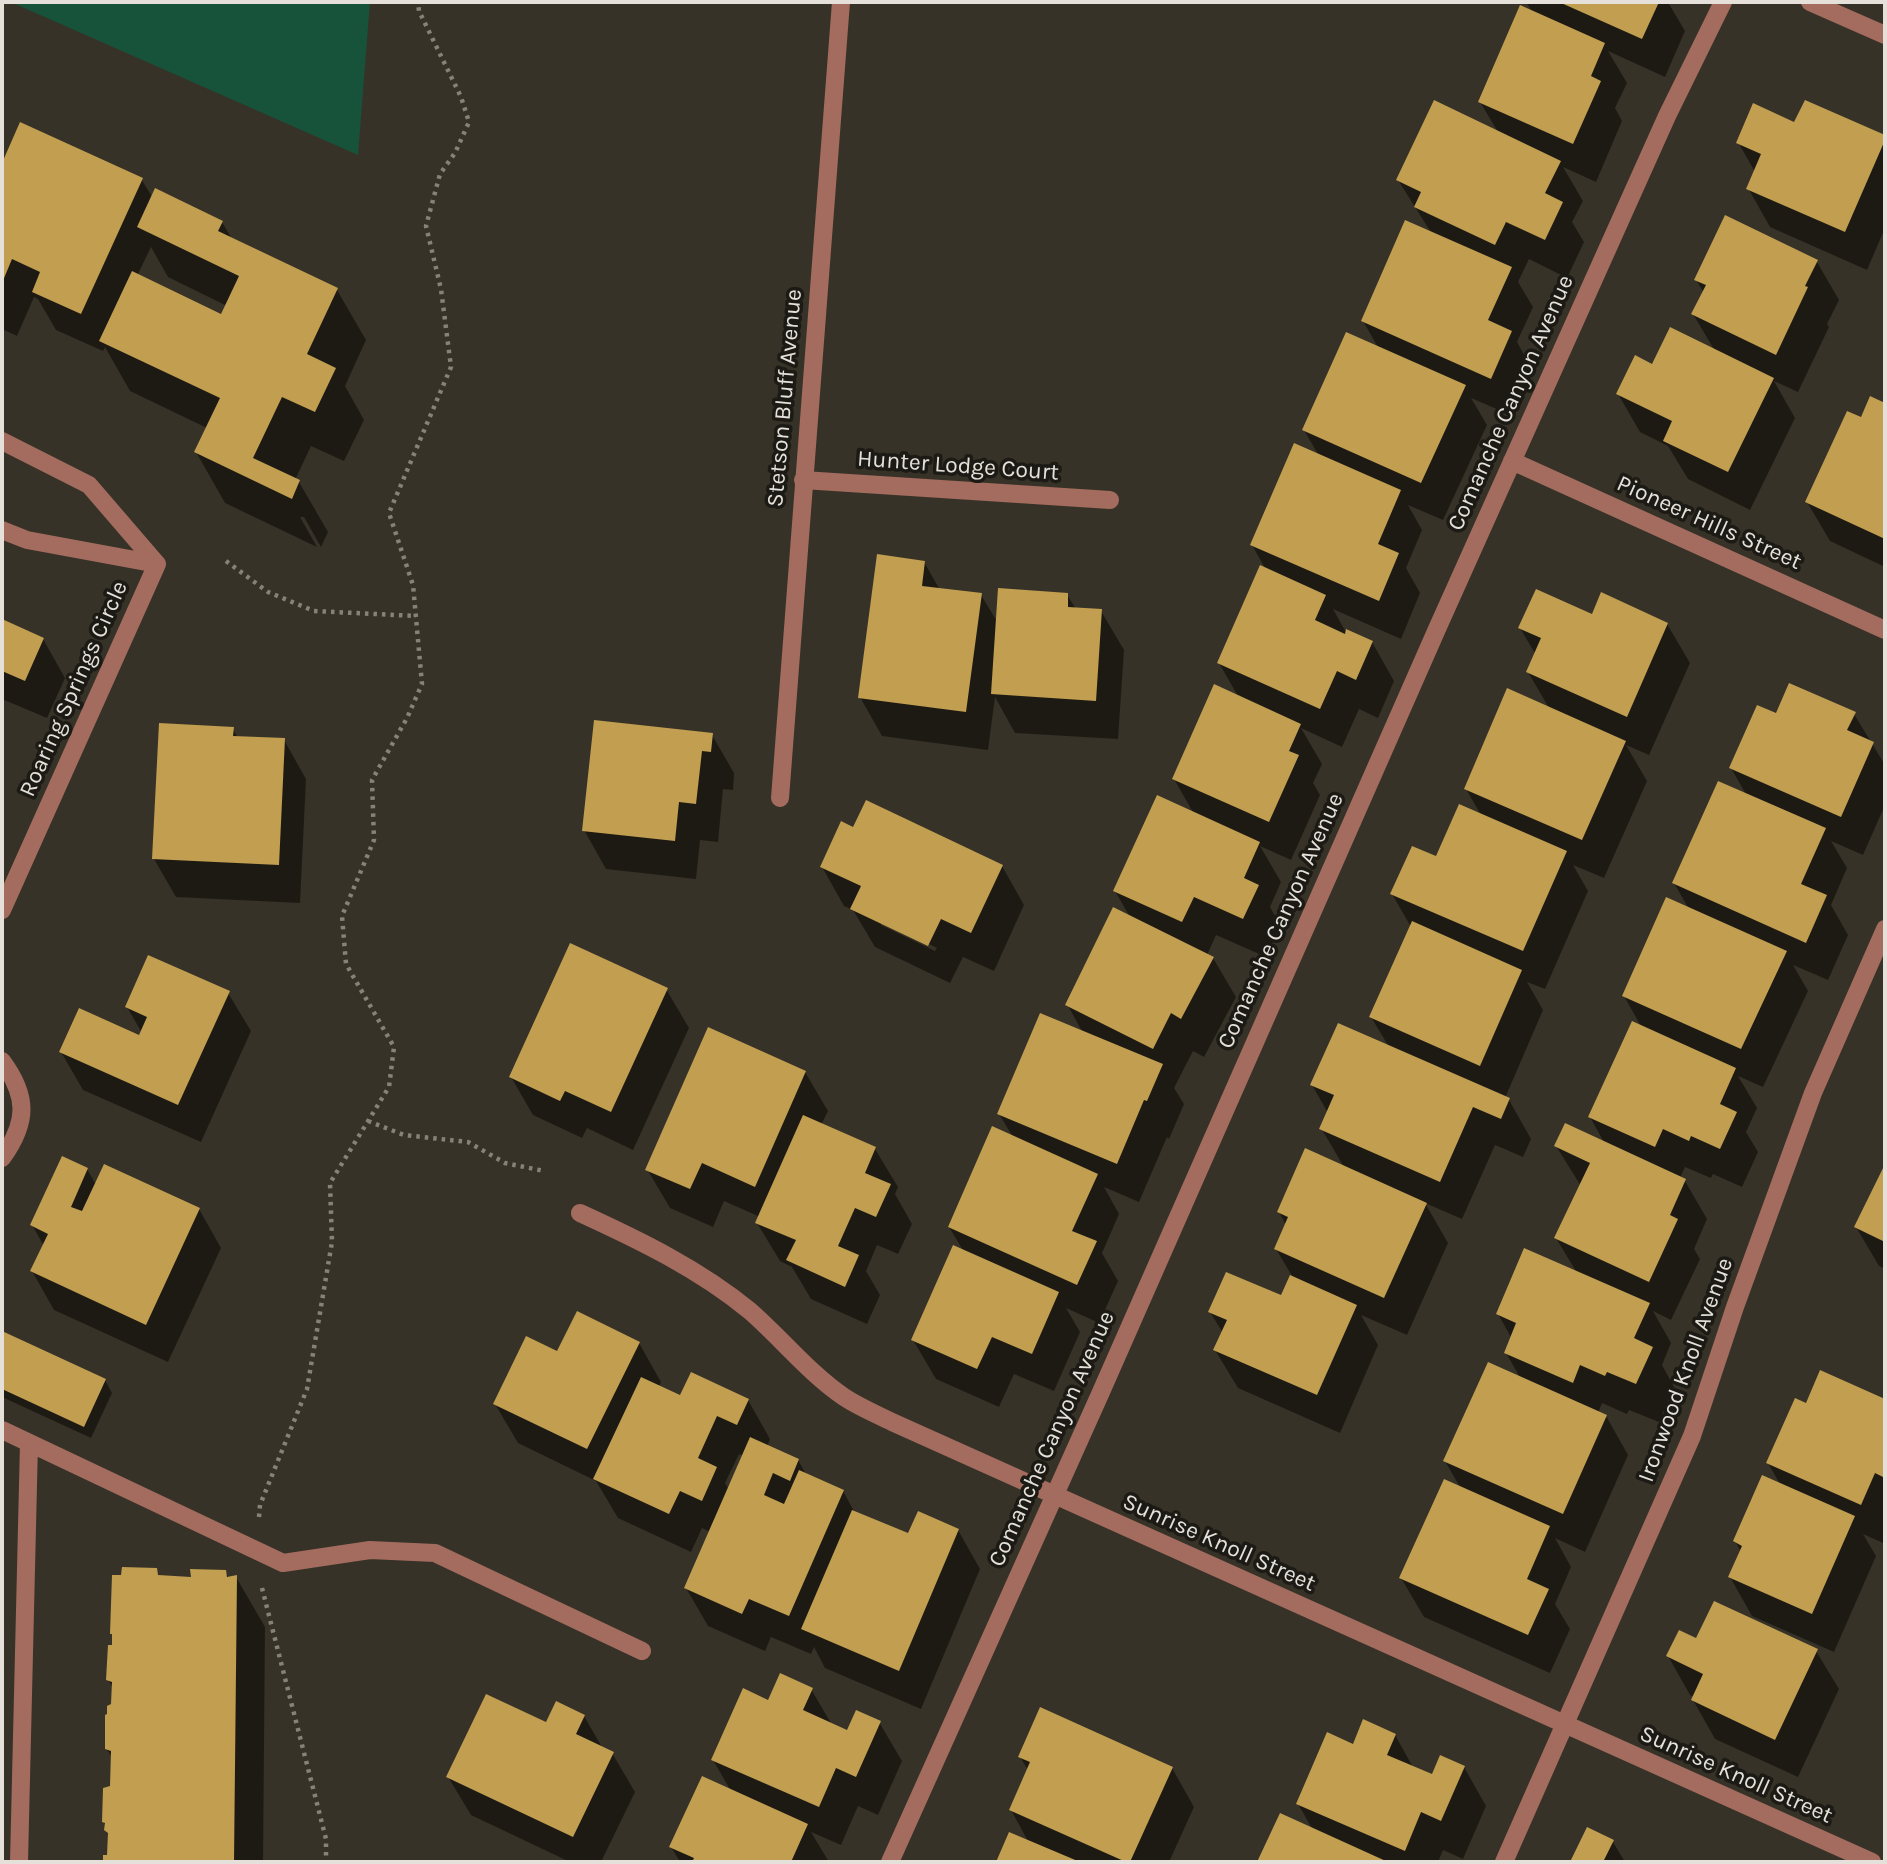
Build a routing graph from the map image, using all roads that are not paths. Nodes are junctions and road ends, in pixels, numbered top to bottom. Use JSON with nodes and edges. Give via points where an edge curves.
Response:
{"nodes":[{"id":1,"x":841,"y":2,"type":"edge"},
{"id":2,"x":1723,"y":2,"type":"edge"},
{"id":3,"x":1811,"y":2,"type":"edge"},
{"id":4,"x":1885,"y":35,"type":"edge"},
{"id":5,"x":2,"y":441,"type":"edge"},
{"id":6,"x":1512,"y":461,"type":"junction"},
{"id":7,"x":803,"y":480,"type":"junction"},
{"id":8,"x":1110,"y":500,"type":"dead end"},
{"id":9,"x":2,"y":530,"type":"edge"},
{"id":10,"x":158,"y":564,"type":"junction"},
{"id":11,"x":1885,"y":630,"type":"edge"},
{"id":12,"x":780,"y":798,"type":"dead end"},
{"id":13,"x":2,"y":910,"type":"edge"},
{"id":14,"x":1885,"y":929,"type":"edge"},
{"id":15,"x":2,"y":1061,"type":"edge"},
{"id":16,"x":2,"y":1158,"type":"edge"},
{"id":17,"x":580,"y":1213,"type":"dead end"},
{"id":18,"x":2,"y":1430,"type":"edge"},
{"id":19,"x":29,"y":1443,"type":"junction"},
{"id":20,"x":1054,"y":1495,"type":"junction"},
{"id":21,"x":642,"y":1651,"type":"dead end"},
{"id":22,"x":1564,"y":1724,"type":"junction"},
{"id":23,"x":19,"y":1862,"type":"edge"},
{"id":24,"x":890,"y":1862,"type":"edge"},
{"id":25,"x":1504,"y":1862,"type":"edge"},
{"id":26,"x":1872,"y":1862,"type":"edge"}],
"edges":[{"from":1,"to":7,"type":"street","name":"Stetson Bluff Avenue"},
{"from":2,"to":6,"type":"street","name":"Comanche Canyon Avenue"},
{"from":3,"to":4,"type":"street"},
{"from":5,"to":10,"type":"street","via":[[89,485]]},
{"from":6,"to":11,"type":"street","name":"Pioneer Hills Street"},
{"from":6,"to":20,"type":"street","name":"Comanche Canyon Avenue"},
{"from":7,"to":8,"type":"street","name":"Hunter Lodge Court"},
{"from":7,"to":12,"type":"street","name":"Stetson Bluff Avenue"},
{"from":9,"to":10,"type":"street","via":[[27,540]]},
{"from":10,"to":13,"type":"street","name":"Roaring Springs Circle"},
{"from":14,"to":22,"type":"street","name":"Ironwood Knoll Avenue","via":[[1813,1093],[1692,1436]]},
{"from":15,"to":16,"type":"street","via":[[15,1078],[22,1099],[22,1121]]},
{"from":17,"to":20,"type":"street","name":"Sunrise Knoll Street","via":[[705,1279],[750,1312],[845,1398]]},
{"from":18,"to":19,"type":"street"},
{"from":19,"to":21,"type":"street","via":[[283,1563],[370,1550],[435,1553]]},
{"from":19,"to":23,"type":"street"},
{"from":20,"to":22,"type":"street","name":"Sunrise Knoll Street"},
{"from":20,"to":24,"type":"street","name":"Comanche Canyon Avenue"},
{"from":22,"to":25,"type":"street","name":"Ironwood Knoll Avenue"},
{"from":22,"to":26,"type":"street","name":"Sunrise Knoll Street"}]}
